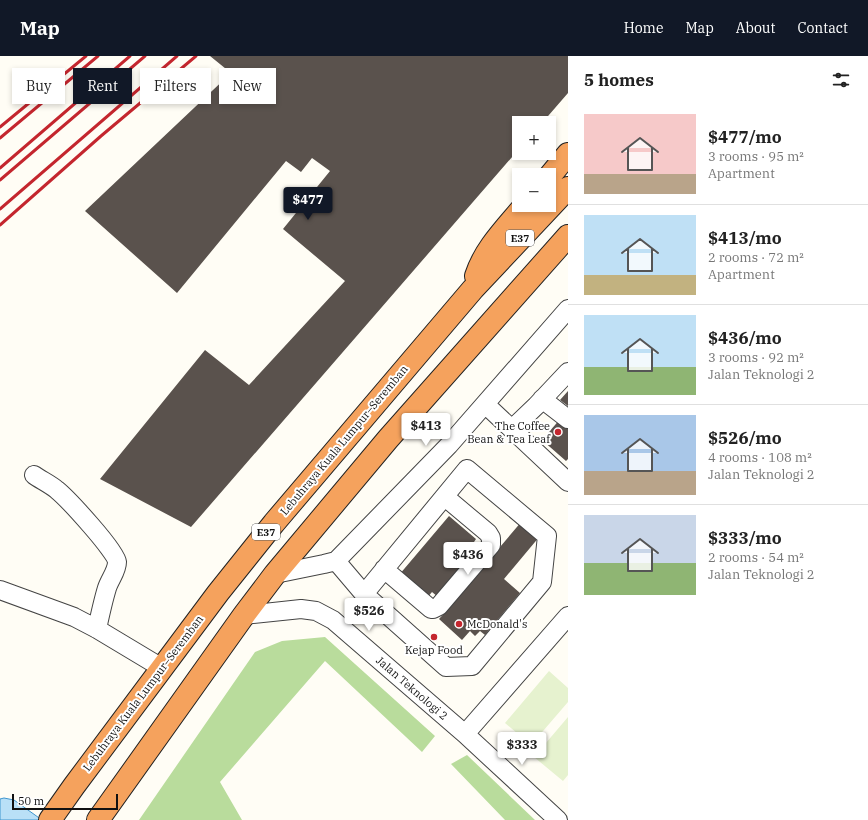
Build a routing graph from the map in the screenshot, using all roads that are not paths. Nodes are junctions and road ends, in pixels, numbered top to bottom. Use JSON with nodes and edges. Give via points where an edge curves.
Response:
{"nodes":[{"id":1,"x":568,"y":154,"type":"edge"},
{"id":2,"x":556,"y":169,"type":"edge"},
{"id":3,"x":568,"y":188,"type":"edge"},
{"id":4,"x":519,"y":212,"type":"edge"},
{"id":5,"x":568,"y":236,"type":"edge"},
{"id":6,"x":473,"y":289,"type":"junction"},
{"id":7,"x":568,"y":310,"type":"edge"},
{"id":8,"x":568,"y":372,"type":"edge"},
{"id":9,"x":542,"y":399,"type":"junction"},
{"id":10,"x":486,"y":404,"type":"junction"},
{"id":11,"x":568,"y":419,"type":"edge"},
{"id":12,"x":512,"y":429,"type":"junction"},
{"id":13,"x":449,"y":445,"type":"junction"},
{"id":14,"x":468,"y":469,"type":"junction"},
{"id":15,"x":34,"y":475,"type":"dead end"},
{"id":16,"x":568,"y":482,"type":"edge"},
{"id":17,"x":445,"y":497,"type":"junction"},
{"id":18,"x":336,"y":561,"type":"junction"},
{"id":19,"x":384,"y":569,"type":"junction"},
{"id":20,"x":275,"y":574,"type":"junction"},
{"id":21,"x":0,"y":590,"type":"edge"},
{"id":22,"x":364,"y":594,"type":"junction"},
{"id":23,"x":244,"y":615,"type":"junction"},
{"id":24,"x":568,"y":616,"type":"edge"},
{"id":25,"x":97,"y":629,"type":"junction"},
{"id":26,"x":162,"y":668,"type":"junction"},
{"id":27,"x":465,"y":734,"type":"junction"},
{"id":28,"x":102,"y":814,"type":"edge"},
{"id":29,"x":50,"y":820,"type":"edge"},
{"id":30,"x":558,"y":820,"type":"edge"}],
"edges":[{"from":1,"to":2,"type":"highway"},
{"from":3,"to":6,"type":"highway","name":"Lebuhraya Kuala Lumpur–Seremban","number":"E37"},
{"from":4,"to":6,"type":"highway","via":[[490,247]]},
{"from":5,"to":20,"type":"highway","via":[[388,439]]},
{"from":6,"to":26,"type":"highway","name":"Lebuhraya Kuala Lumpur–Seremban","number":"E37","via":[[274,523]]},
{"from":7,"to":10,"type":"street"},
{"from":8,"to":9,"type":"street"},
{"from":9,"to":11,"type":"street"},
{"from":9,"to":12,"type":"street"},
{"from":10,"to":12,"type":"street"},
{"from":10,"to":13,"type":"street"},
{"from":12,"to":16,"type":"street"},
{"from":13,"to":14,"type":"street"},
{"from":13,"to":18,"type":"street"},
{"from":14,"to":17,"type":"street"},
{"from":14,"to":22,"type":"street","via":[[547,536],[542,582],[472,666],[446,667]]},
{"from":15,"to":25,"type":"street","via":[[56,489],[77,510],[112,551],[116,560],[116,569],[108,586]]},
{"from":17,"to":19,"type":"street"},
{"from":17,"to":19,"type":"street","via":[[492,538],[490,545],[439,606],[431,609]]},
{"from":18,"to":20,"type":"street"},
{"from":18,"to":22,"type":"street"},
{"from":19,"to":22,"type":"street"},
{"from":20,"to":23,"type":"highway"},
{"from":21,"to":25,"type":"street","via":[[74,617]]},
{"from":23,"to":27,"type":"street","name":"Jalan Teknologi 2","via":[[301,608],[316,611],[333,620]]},
{"from":23,"to":28,"type":"highway"},
{"from":24,"to":27,"type":"street"},
{"from":25,"to":26,"type":"street"},
{"from":26,"to":29,"type":"highway","name":"Lebuhraya Kuala Lumpur–Seremban","number":"E37"},
{"from":27,"to":30,"type":"street","name":"Jalan Teknologi 2"}]}
